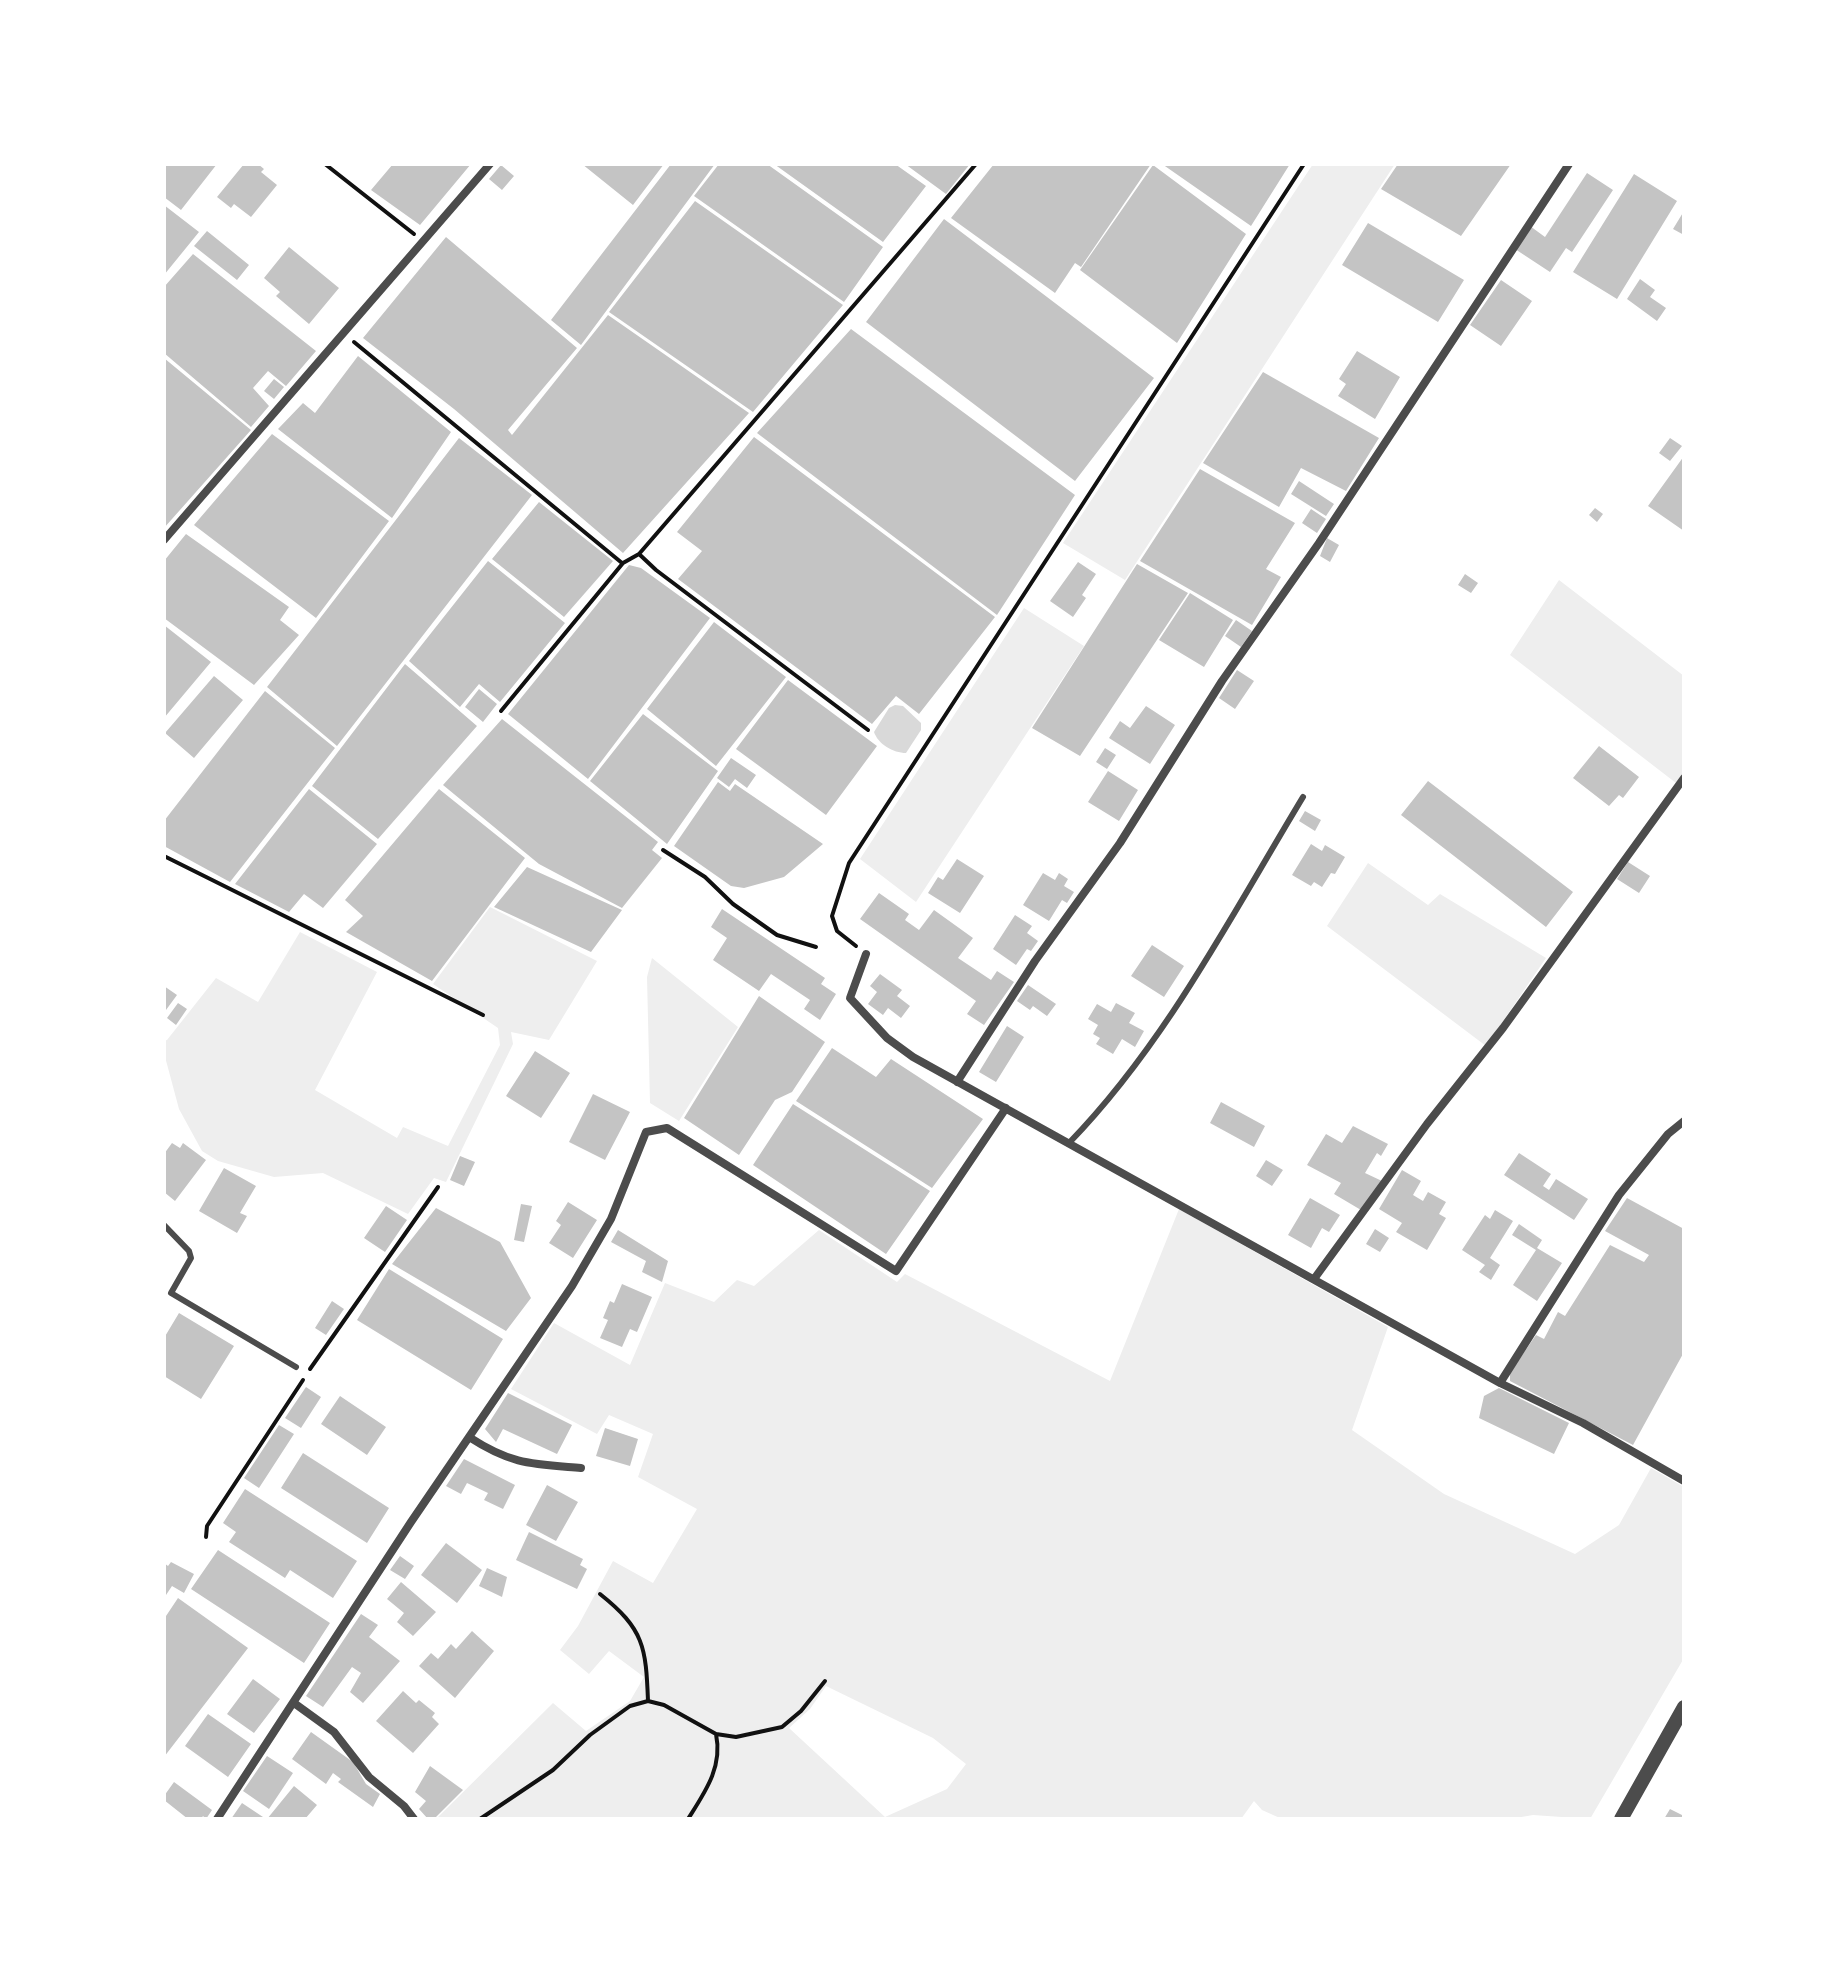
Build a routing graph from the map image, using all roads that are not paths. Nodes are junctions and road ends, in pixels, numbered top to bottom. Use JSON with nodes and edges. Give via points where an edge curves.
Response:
{"nodes":[{"id":1,"x":490,"y":164,"type":"edge"},
{"id":2,"x":1569,"y":164,"type":"edge"},
{"id":3,"x":164,"y":540,"type":"edge"},
{"id":4,"x":1684,"y":778,"type":"edge"},
{"id":5,"x":1303,"y":797,"type":"dead end"},
{"id":6,"x":866,"y":954,"type":"road end"},
{"id":7,"x":957,"y":1082,"type":"junction"},
{"id":8,"x":1006,"y":1108,"type":"junction"},
{"id":9,"x":1684,"y":1121,"type":"edge"},
{"id":10,"x":1069,"y":1143,"type":"junction"},
{"id":11,"x":164,"y":1225,"type":"edge"},
{"id":12,"x":1314,"y":1279,"type":"junction"},
{"id":13,"x":296,"y":1367,"type":"dead end"},
{"id":14,"x":1500,"y":1383,"type":"junction"},
{"id":15,"x":469,"y":1437,"type":"junction"},
{"id":16,"x":581,"y":1468,"type":"dead end"},
{"id":17,"x":1684,"y":1481,"type":"edge"},
{"id":18,"x":294,"y":1703,"type":"junction"},
{"id":19,"x":1684,"y":1707,"type":"edge"},
{"id":20,"x":217,"y":1819,"type":"edge"},
{"id":21,"x":414,"y":1819,"type":"edge"},
{"id":22,"x":1621,"y":1819,"type":"edge"}],
"edges":[{"from":1,"to":3,"type":"street"},
{"from":2,"to":7,"type":"street"},
{"from":4,"to":12,"type":"street"},
{"from":5,"to":10,"type":"lane","via":[[1164,1028]]},
{"from":6,"to":7,"type":"street","via":[[852,988],[854,1005],[887,1038]]},
{"from":7,"to":8,"type":"street"},
{"from":8,"to":10,"type":"street"},
{"from":8,"to":15,"type":"street","via":[[896,1271],[667,1128],[646,1132],[611,1219],[580,1273]]},
{"from":9,"to":14,"type":"street","via":[[1619,1195]]},
{"from":10,"to":12,"type":"street"},
{"from":11,"to":13,"type":"lane","via":[[191,1258],[171,1293]]},
{"from":12,"to":14,"type":"street"},
{"from":14,"to":17,"type":"street"},
{"from":15,"to":16,"type":"street","via":[[521,1463]]},
{"from":15,"to":18,"type":"street"},
{"from":18,"to":20,"type":"street"},
{"from":18,"to":21,"type":"street","via":[[334,1732],[369,1777]]},
{"from":19,"to":22,"type":"street"}]}
